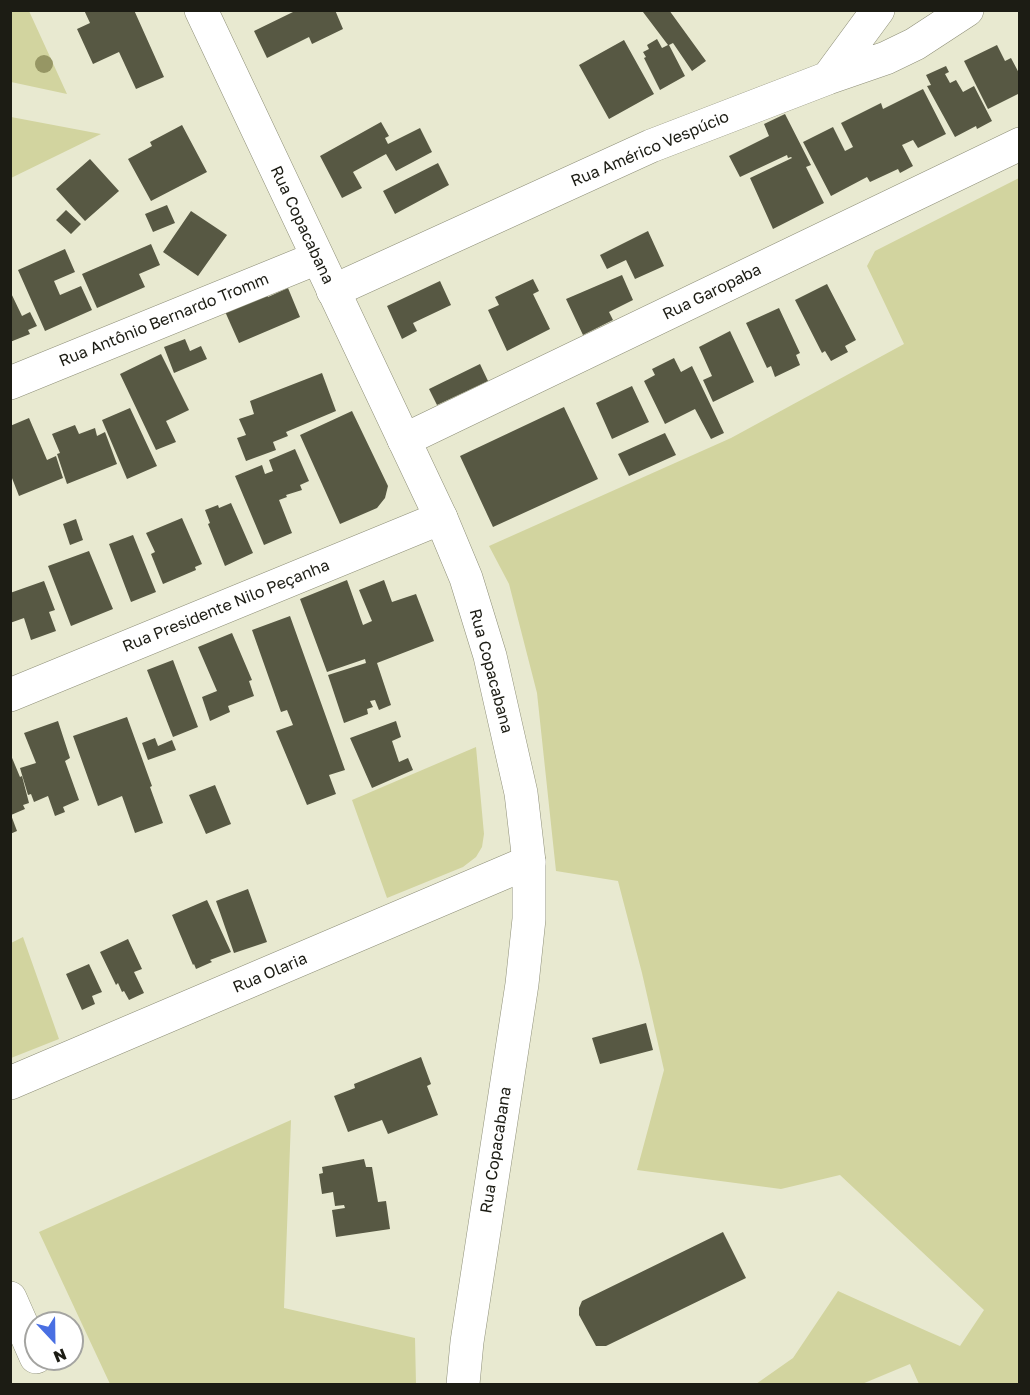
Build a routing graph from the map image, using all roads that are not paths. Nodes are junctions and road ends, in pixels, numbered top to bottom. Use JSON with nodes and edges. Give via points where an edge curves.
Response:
{"nodes":[{"id":1,"x":201,"y":10,"type":"edge"},
{"id":2,"x":878,"y":10,"type":"edge"},
{"id":3,"x":967,"y":10,"type":"edge"},
{"id":4,"x":828,"y":78,"type":"junction"},
{"id":5,"x":1020,"y":144,"type":"edge"},
{"id":6,"x":317,"y":258,"type":"junction"},
{"id":7,"x":333,"y":291,"type":"junction"},
{"id":8,"x":10,"y":383,"type":"edge"},
{"id":9,"x":404,"y":440,"type":"junction"},
{"id":10,"x":441,"y":518,"type":"junction"},
{"id":11,"x":10,"y":695,"type":"edge"},
{"id":12,"x":529,"y":862,"type":"junction"},
{"id":13,"x":10,"y":1083,"type":"edge"},
{"id":14,"x":10,"y":1298,"type":"edge"},
{"id":15,"x":24,"y":1330,"type":"edge"},
{"id":16,"x":463,"y":1384,"type":"edge"}],
"edges":[{"from":1,"to":6,"type":"street","name":"Rua Copacabana"},
{"from":2,"to":4,"type":"street"},
{"from":3,"to":4,"type":"street","name":"Rua Américo Vespúcio","via":[[915,44]]},
{"from":4,"to":7,"type":"street","name":"Rua Américo Vespúcio","via":[[651,146]]},
{"from":5,"to":9,"type":"street","name":"Rua Garopaba"},
{"from":6,"to":7,"type":"street","name":"Rua Copacabana"},
{"from":6,"to":8,"type":"street","name":"Rua Antônio Bernardo Tromm"},
{"from":7,"to":9,"type":"street","name":"Rua Copacabana"},
{"from":9,"to":10,"type":"street","name":"Rua Copacabana"},
{"from":10,"to":11,"type":"street","name":"Rua Presidente Nilo Peçanha"},
{"from":10,"to":12,"type":"street","name":"Rua Copacabana","via":[[466,578],[490,656],[520,793]]},
{"from":12,"to":13,"type":"street","name":"Rua Olaria"},
{"from":12,"to":16,"type":"street","name":"Rua Copacabana","via":[[529,920],[522,984],[466,1342]]},
{"from":14,"to":15,"type":"street"}]}
